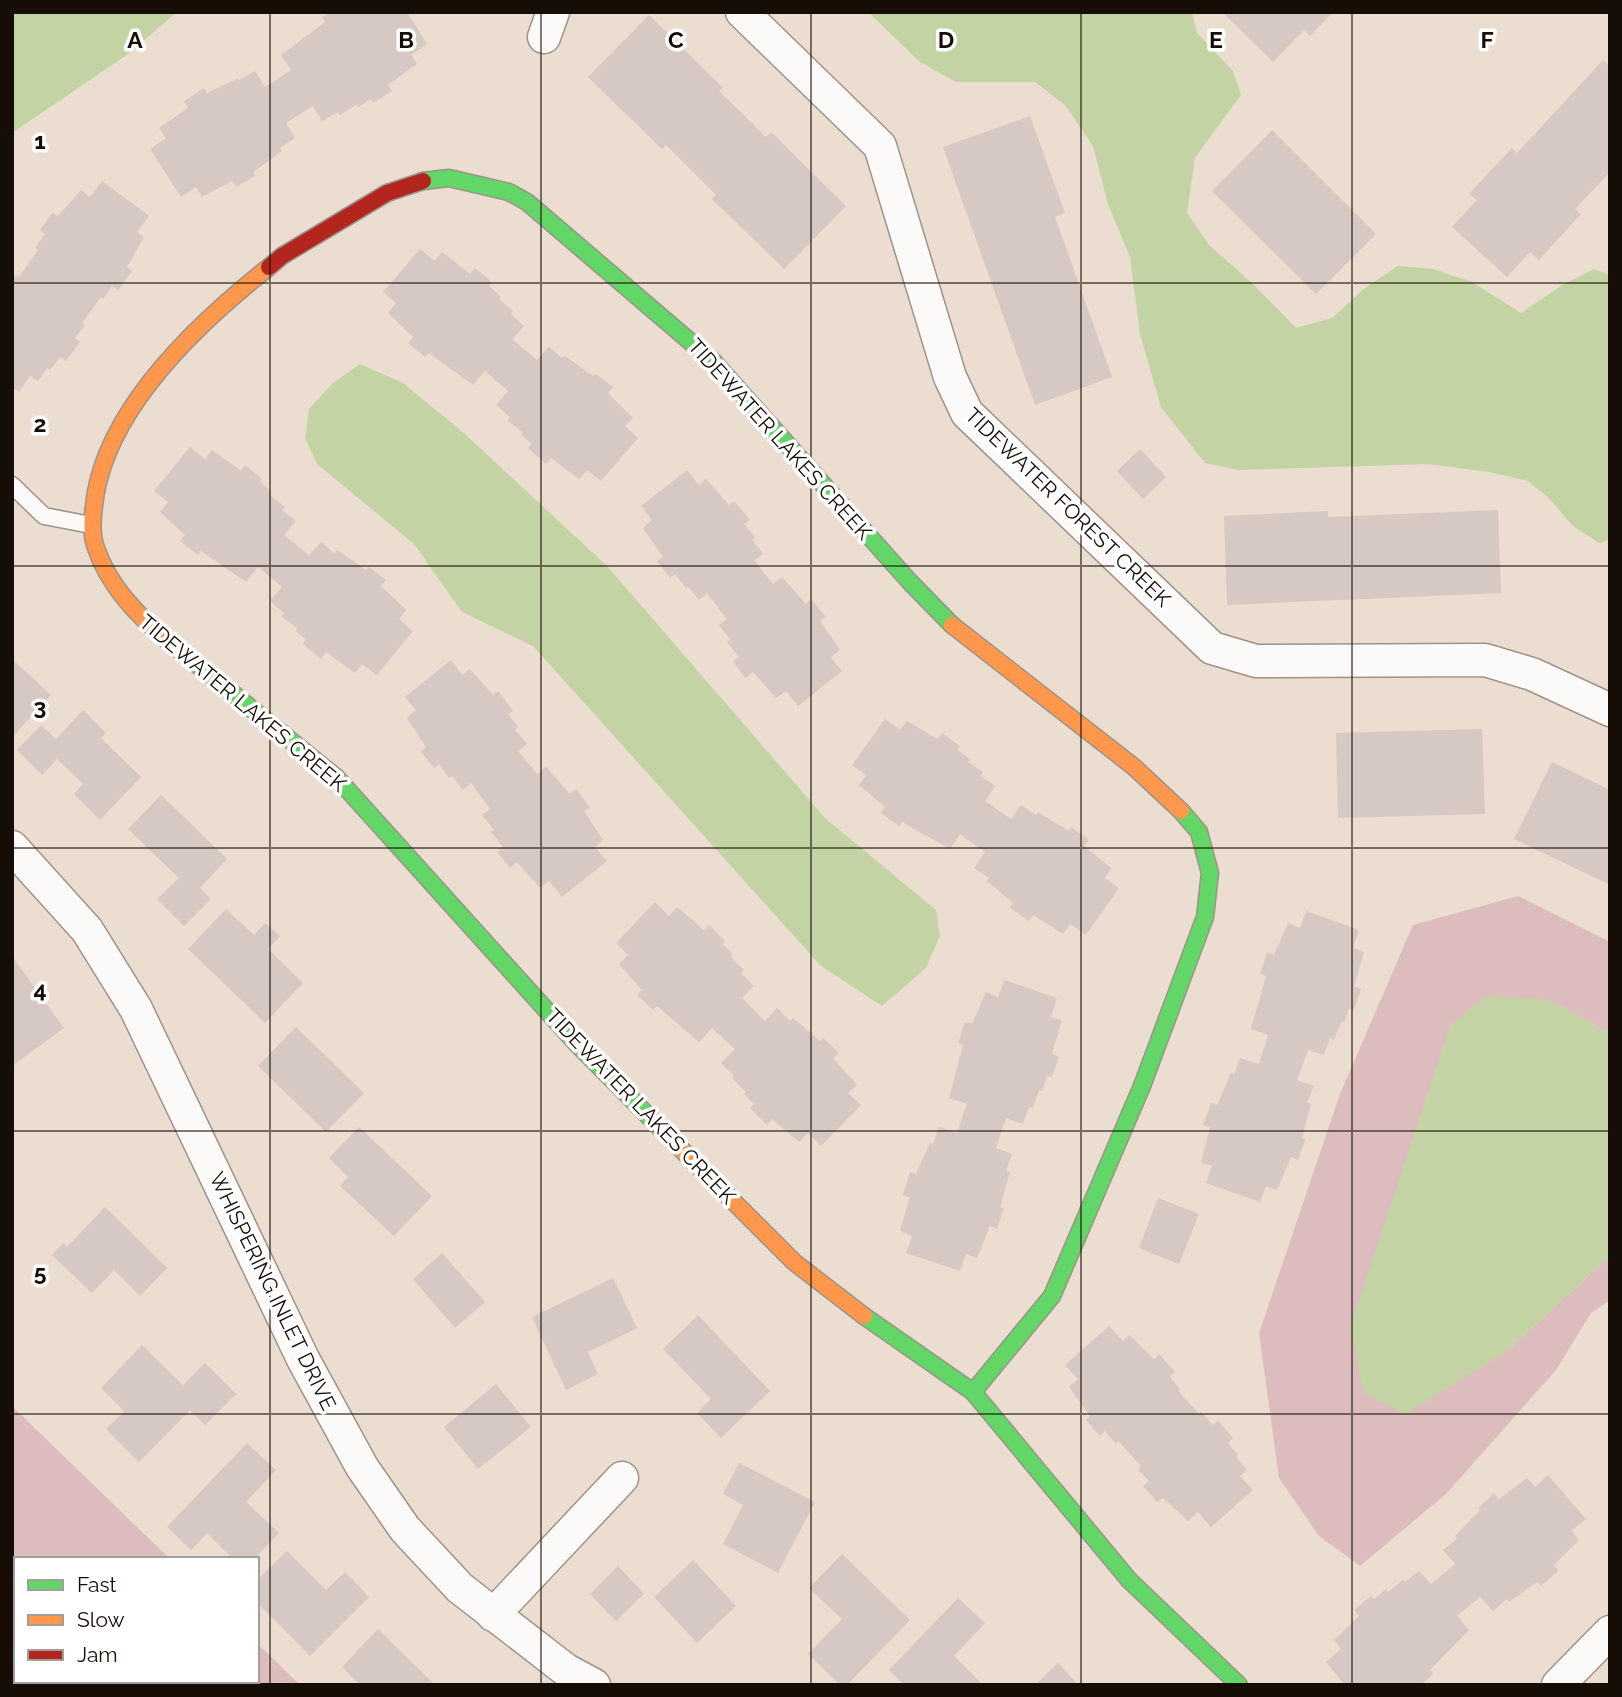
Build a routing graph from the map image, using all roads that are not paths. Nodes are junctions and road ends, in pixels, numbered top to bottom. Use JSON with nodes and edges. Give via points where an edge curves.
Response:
{"nodes":[{"id":1,"x":742,"y":12,"type":"edge"},
{"id":2,"x":12,"y":485,"type":"edge"},
{"id":3,"x":92,"y":525,"type":"junction"},
{"id":4,"x":1610,"y":710,"type":"edge"},
{"id":5,"x":12,"y":847,"type":"edge"},
{"id":6,"x":973,"y":1392,"type":"junction"},
{"id":7,"x":622,"y":1478,"type":"dead end"},
{"id":8,"x":493,"y":1615,"type":"junction"},
{"id":9,"x":1610,"y":1632,"type":"edge"},
{"id":10,"x":594,"y":1685,"type":"edge"},
{"id":11,"x":1239,"y":1685,"type":"edge"},
{"id":12,"x":1558,"y":1685,"type":"edge"}],
"edges":[{"from":1,"to":4,"type":"street","name":"TIDEWATER FOREST CREEK","via":[[880,146],[950,377],[967,413],[1212,648],[1256,661],[1485,660],[1532,674]]},
{"from":2,"to":3,"type":"lane","via":[[44,516]]},
{"from":3,"to":6,"type":"street","name":"TIDEWATER LAKES CREEK","via":[[95,547],[114,586],[146,623],[337,778],[575,1042],[785,1252],[859,1312]]},
{"from":3,"to":6,"type":"street","name":"TIDEWATER LAKES CREEK","via":[[100,474],[117,432],[159,370],[237,291],[282,257],[375,200],[417,181],[449,178],[509,192],[527,202],[713,362],[949,622],[1176,804],[1199,832],[1210,873],[1205,917],[1142,1086],[1052,1296]]},
{"from":5,"to":8,"type":"street","name":"WHISPERING INLET DRIVE","via":[[87,930],[136,1009],[303,1359],[362,1468],[405,1529],[460,1588]]},
{"from":6,"to":11,"type":"street","name":"TIDEWATER LAKES CREEK","via":[[1129,1580]]},
{"from":7,"to":8,"type":"street"},
{"from":8,"to":10,"type":"street","name":"WHISPERING INLET DRIVE","via":[[566,1670]]},
{"from":9,"to":12,"type":"street"}]}
